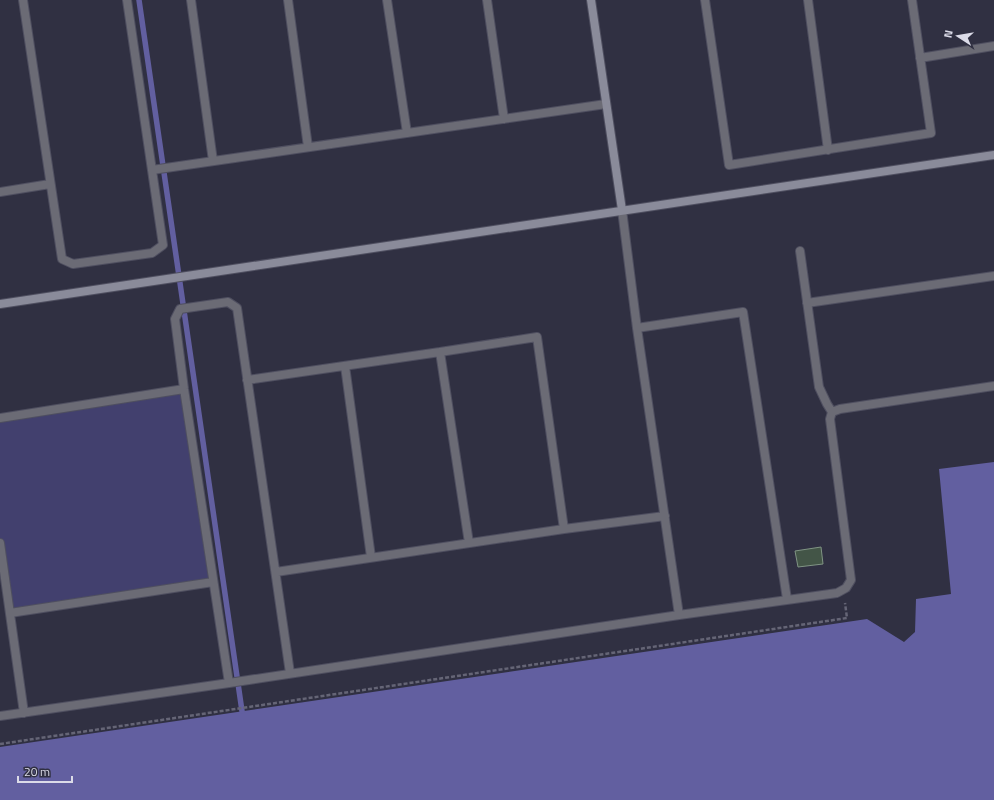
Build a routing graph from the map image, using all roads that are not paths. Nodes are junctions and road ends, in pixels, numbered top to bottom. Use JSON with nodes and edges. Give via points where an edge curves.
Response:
{"nodes":[{"id":1,"x":23,"y":0,"type":"edge"},
{"id":2,"x":127,"y":0,"type":"edge"},
{"id":3,"x":190,"y":0,"type":"edge"},
{"id":4,"x":288,"y":0,"type":"edge"},
{"id":5,"x":387,"y":0,"type":"edge"},
{"id":6,"x":487,"y":0,"type":"edge"},
{"id":7,"x":591,"y":0,"type":"edge"},
{"id":8,"x":705,"y":0,"type":"edge"},
{"id":9,"x":808,"y":0,"type":"edge"},
{"id":10,"x":912,"y":0,"type":"edge"},
{"id":11,"x":994,"y":46,"type":"edge"},
{"id":12,"x":920,"y":58,"type":"junction"},
{"id":13,"x":606,"y":104,"type":"junction"},
{"id":14,"x":504,"y":119,"type":"junction"},
{"id":15,"x":407,"y":133,"type":"junction"},
{"id":16,"x":308,"y":147,"type":"junction"},
{"id":17,"x":828,"y":150,"type":"junction"},
{"id":18,"x":994,"y":155,"type":"edge"},
{"id":19,"x":213,"y":161,"type":"junction"},
{"id":20,"x":152,"y":170,"type":"junction"},
{"id":21,"x":50,"y":184,"type":"junction"},
{"id":22,"x":0,"y":192,"type":"edge"},
{"id":23,"x":622,"y":210,"type":"junction"},
{"id":24,"x":800,"y":251,"type":"dead end"},
{"id":25,"x":994,"y":276,"type":"edge"},
{"id":26,"x":807,"y":303,"type":"junction"},
{"id":27,"x":0,"y":304,"type":"edge"},
{"id":28,"x":637,"y":328,"type":"junction"},
{"id":29,"x":440,"y":352,"type":"junction"},
{"id":30,"x":345,"y":366,"type":"junction"},
{"id":31,"x":246,"y":380,"type":"junction"},
{"id":32,"x":994,"y":386,"type":"edge"},
{"id":33,"x":184,"y":389,"type":"junction"},
{"id":34,"x":832,"y":412,"type":"junction"},
{"id":35,"x":0,"y":418,"type":"edge"},
{"id":36,"x":665,"y":516,"type":"junction"},
{"id":37,"x":564,"y":529,"type":"junction"},
{"id":38,"x":0,"y":543,"type":"edge"},
{"id":39,"x":469,"y":543,"type":"junction"},
{"id":40,"x":371,"y":557,"type":"junction"},
{"id":41,"x":276,"y":572,"type":"junction"},
{"id":42,"x":213,"y":582,"type":"junction"},
{"id":43,"x":787,"y":599,"type":"junction"},
{"id":44,"x":10,"y":613,"type":"junction"},
{"id":45,"x":679,"y":615,"type":"junction"},
{"id":46,"x":290,"y":673,"type":"junction"},
{"id":47,"x":229,"y":683,"type":"junction"},
{"id":48,"x":24,"y":713,"type":"junction"},
{"id":49,"x":0,"y":716,"type":"edge"}],
"edges":[{"from":1,"to":21,"type":"street"},
{"from":2,"to":20,"type":"street"},
{"from":3,"to":19,"type":"street"},
{"from":4,"to":16,"type":"street"},
{"from":5,"to":15,"type":"street"},
{"from":6,"to":14,"type":"street"},
{"from":7,"to":13,"type":"street"},
{"from":8,"to":17,"type":"street","via":[[729,165]]},
{"from":9,"to":17,"type":"street"},
{"from":10,"to":12,"type":"street"},
{"from":11,"to":12,"type":"street"},
{"from":12,"to":17,"type":"street","via":[[931,133]]},
{"from":13,"to":14,"type":"street"},
{"from":13,"to":23,"type":"street"},
{"from":14,"to":15,"type":"street"},
{"from":15,"to":16,"type":"street"},
{"from":16,"to":19,"type":"street"},
{"from":18,"to":23,"type":"street"},
{"from":19,"to":20,"type":"street"},
{"from":20,"to":21,"type":"street","via":[[163,245],[152,253],[73,264],[62,259]]},
{"from":21,"to":22,"type":"street"},
{"from":23,"to":27,"type":"street"},
{"from":23,"to":28,"type":"street"},
{"from":24,"to":26,"type":"street"},
{"from":25,"to":26,"type":"street"},
{"from":26,"to":34,"type":"street","via":[[820,387]]},
{"from":28,"to":36,"type":"street"},
{"from":28,"to":43,"type":"street","via":[[743,312]]},
{"from":29,"to":30,"type":"street"},
{"from":29,"to":37,"type":"street","via":[[536,337]]},
{"from":29,"to":39,"type":"street"},
{"from":30,"to":31,"type":"street"},
{"from":30,"to":40,"type":"street"},
{"from":31,"to":33,"type":"street","via":[[237,308],[228,302],[214,304],[180,309],[175,319]]},
{"from":31,"to":41,"type":"street"},
{"from":32,"to":34,"type":"street"},
{"from":33,"to":35,"type":"street"},
{"from":33,"to":42,"type":"street"},
{"from":34,"to":43,"type":"street","via":[[830,419],[851,580],[846,588],[837,593]]},
{"from":36,"to":37,"type":"street"},
{"from":36,"to":45,"type":"street"},
{"from":37,"to":39,"type":"street"},
{"from":38,"to":44,"type":"street"},
{"from":39,"to":40,"type":"street"},
{"from":40,"to":41,"type":"street"},
{"from":41,"to":46,"type":"street"},
{"from":42,"to":44,"type":"street"},
{"from":42,"to":47,"type":"street"},
{"from":43,"to":45,"type":"street"},
{"from":44,"to":48,"type":"street"},
{"from":45,"to":46,"type":"street"},
{"from":46,"to":47,"type":"street"},
{"from":47,"to":48,"type":"street"},
{"from":48,"to":49,"type":"street"}]}
